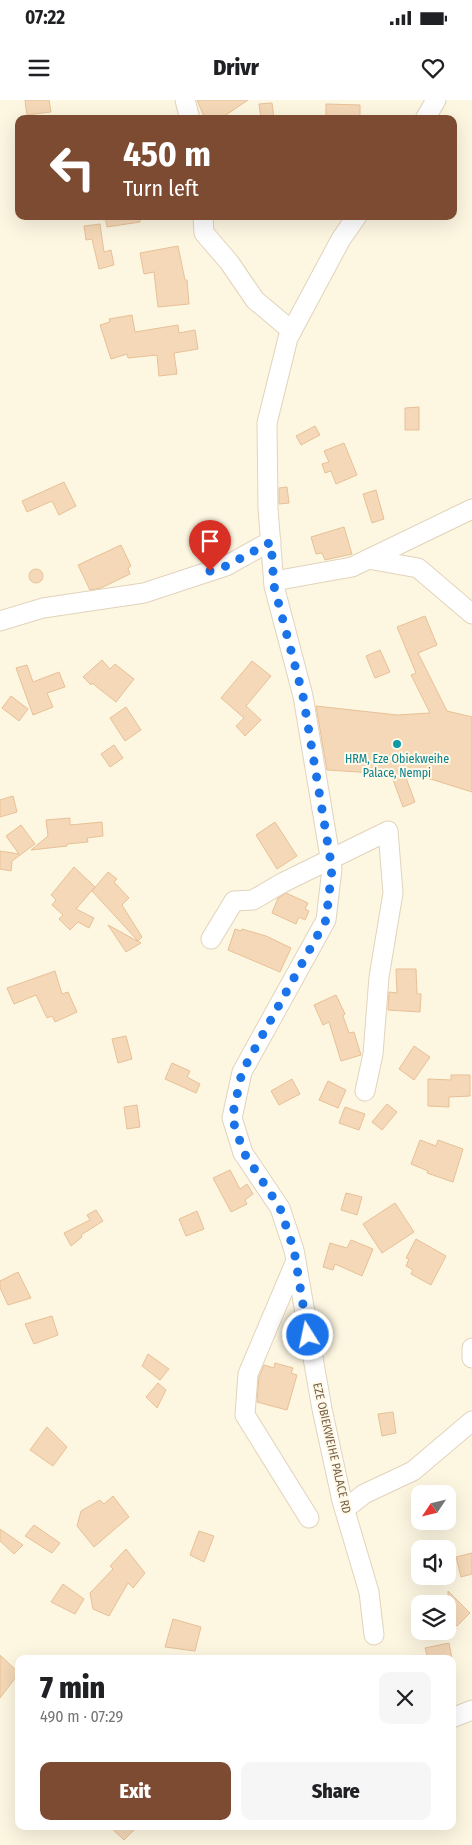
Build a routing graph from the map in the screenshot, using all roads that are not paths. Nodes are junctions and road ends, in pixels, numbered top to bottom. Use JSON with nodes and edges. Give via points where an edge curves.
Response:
{"nodes":[{"id":1,"x":185,"y":100,"type":"edge"},
{"id":2,"x":436,"y":100,"type":"edge"},
{"id":3,"x":189,"y":115,"type":"edge"},
{"id":4,"x":427,"y":115,"type":"edge"},
{"id":5,"x":202,"y":220,"type":"edge"},
{"id":6,"x":354,"y":220,"type":"edge"},
{"id":7,"x":292,"y":331,"type":"junction"},
{"id":8,"x":472,"y":509,"type":"edge"},
{"id":9,"x":271,"y":542,"type":"junction"},
{"id":10,"x":368,"y":559,"type":"junction"},
{"id":11,"x":274,"y":581,"type":"junction"},
{"id":12,"x":472,"y":614,"type":"edge"},
{"id":13,"x":0,"y":621,"type":"edge"},
{"id":14,"x":331,"y":860,"type":"junction"},
{"id":15,"x":211,"y":939,"type":"dead end"},
{"id":16,"x":365,"y":1091,"type":"dead end"},
{"id":17,"x":296,"y":1262,"type":"junction"},
{"id":18,"x":472,"y":1348,"type":"edge"},
{"id":19,"x":472,"y":1358,"type":"edge"},
{"id":20,"x":472,"y":1421,"type":"edge"},
{"id":21,"x":345,"y":1509,"type":"junction"},
{"id":22,"x":309,"y":1518,"type":"dead end"},
{"id":23,"x":374,"y":1635,"type":"dead end"},
{"id":24,"x":472,"y":1710,"type":"edge"},
{"id":25,"x":456,"y":1716,"type":"edge"}],
"edges":[{"from":1,"to":3,"type":"street"},
{"from":2,"to":4,"type":"street"},
{"from":5,"to":7,"type":"street","via":[[204,233],[255,300]]},
{"from":6,"to":7,"type":"street","name":"EZE OBIEKWEIHE PALACE RD"},
{"from":7,"to":9,"type":"street","name":"EZE OBIEKWEIHE PALACE RD","via":[[267,423]]},
{"from":8,"to":10,"type":"street"},
{"from":9,"to":11,"type":"street","name":"EZE OBIEKWEIHE PALACE RD"},
{"from":9,"to":13,"type":"street","via":[[226,566],[144,593],[42,608]]},
{"from":10,"to":11,"type":"street","via":[[352,567]]},
{"from":10,"to":12,"type":"street","via":[[418,568]]},
{"from":11,"to":14,"type":"street","name":"EZE OBIEKWEIHE PALACE RD","via":[[303,696]]},
{"from":14,"to":15,"type":"street","via":[[253,900],[234,902]]},
{"from":14,"to":16,"type":"street","via":[[388,832],[393,893],[379,977],[373,1054]]},
{"from":14,"to":17,"type":"street","name":"EZE OBIEKWEIHE PALACE RD","via":[[326,920],[242,1072],[232,1118],[244,1153],[280,1208]]},
{"from":17,"to":21,"type":"street","name":"EZE OBIEKWEIHE PALACE RD","via":[[322,1409]]},
{"from":17,"to":22,"type":"street","via":[[248,1374],[245,1415]]},
{"from":18,"to":19,"type":"street"},
{"from":20,"to":21,"type":"street","via":[[413,1471],[364,1494]]},
{"from":21,"to":23,"type":"street","name":"EZE OBIEKWEIHE PALACE RD","via":[[369,1592]]},
{"from":24,"to":25,"type":"street"}]}
